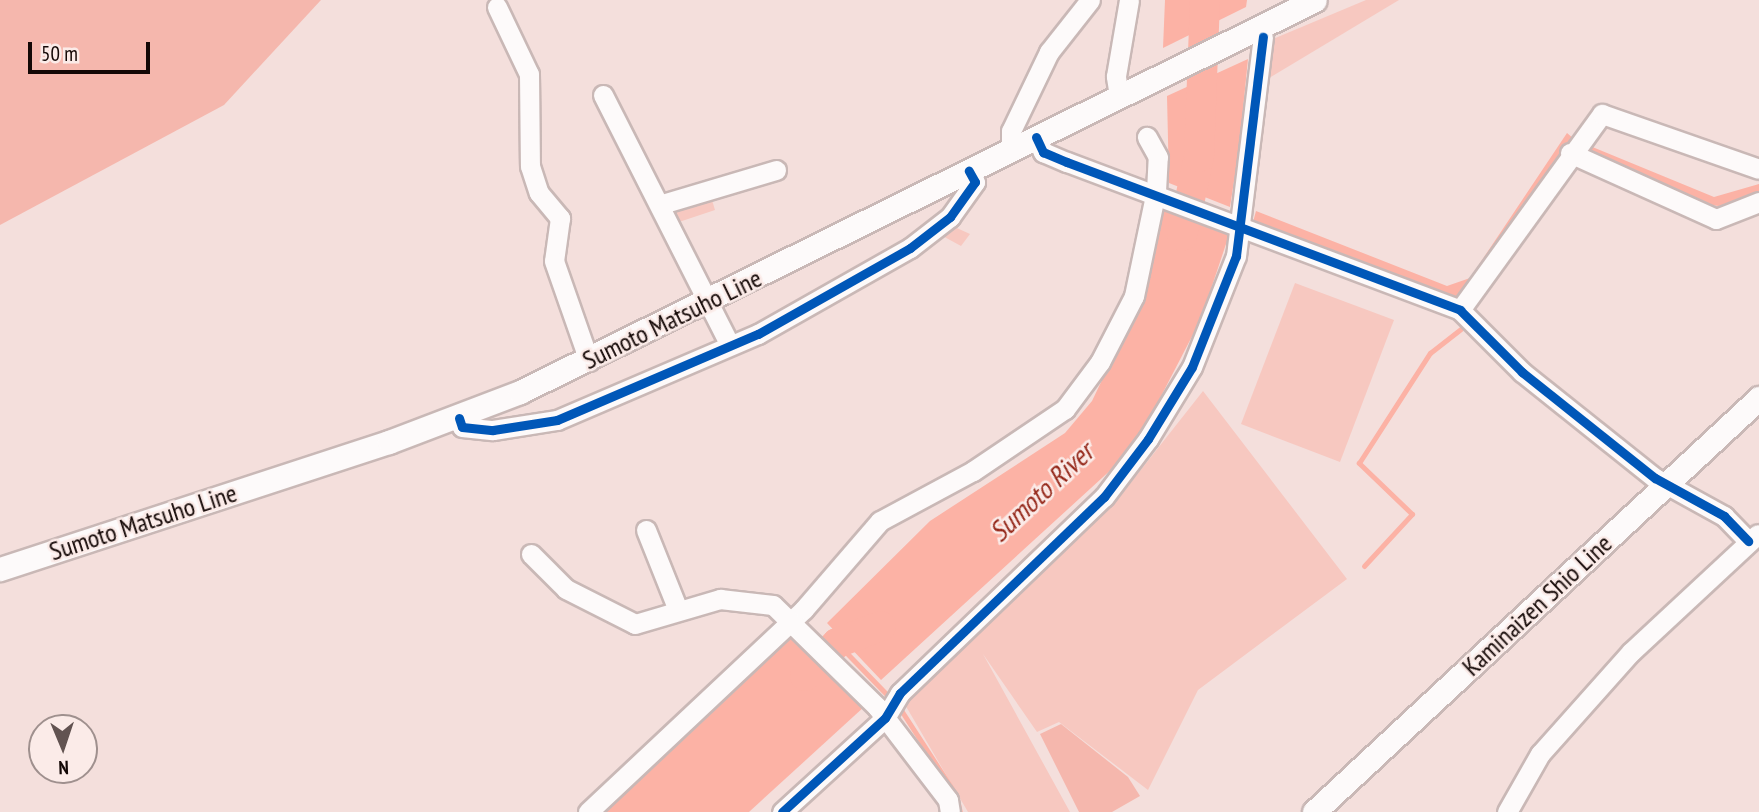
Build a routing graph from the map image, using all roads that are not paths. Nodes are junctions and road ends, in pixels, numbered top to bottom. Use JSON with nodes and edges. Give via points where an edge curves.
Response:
{"nodes":[{"id":1,"x":1090,"y":0,"type":"edge"},
{"id":2,"x":1129,"y":0,"type":"edge"},
{"id":3,"x":1315,"y":0,"type":"edge"},
{"id":4,"x":496,"y":7,"type":"dead end"},
{"id":5,"x":1286,"y":7,"type":"edge"},
{"id":6,"x":1259,"y":34,"type":"junction"},
{"id":7,"x":1127,"y":92,"type":"junction"},
{"id":8,"x":603,"y":95,"type":"dead end"},
{"id":9,"x":1147,"y":137,"type":"dead end"},
{"id":10,"x":1036,"y":138,"type":"junction"},
{"id":11,"x":1011,"y":150,"type":"junction"},
{"id":12,"x":1570,"y":153,"type":"junction"},
{"id":13,"x":1759,"y":169,"type":"edge"},
{"id":14,"x":776,"y":170,"type":"dead end"},
{"id":15,"x":970,"y":171,"type":"junction"},
{"id":16,"x":1159,"y":192,"type":"junction"},
{"id":17,"x":1759,"y":202,"type":"edge"},
{"id":18,"x":662,"y":204,"type":"junction"},
{"id":19,"x":1239,"y":222,"type":"junction"},
{"id":20,"x":707,"y":301,"type":"junction"},
{"id":21,"x":1460,"y":310,"type":"junction"},
{"id":22,"x":730,"y":345,"type":"junction"},
{"id":23,"x":589,"y":361,"type":"junction"},
{"id":24,"x":1759,"y":398,"type":"edge"},
{"id":25,"x":458,"y":418,"type":"junction"},
{"id":26,"x":1667,"y":483,"type":"junction"},
{"id":27,"x":646,"y":530,"type":"dead end"},
{"id":28,"x":1754,"y":538,"type":"edge"},
{"id":29,"x":531,"y":554,"type":"dead end"},
{"id":30,"x":0,"y":569,"type":"edge"},
{"id":31,"x":678,"y":610,"type":"junction"},
{"id":32,"x":793,"y":622,"type":"junction"},
{"id":33,"x":887,"y":707,"type":"junction"},
{"id":34,"x":588,"y":812,"type":"edge"},
{"id":35,"x":782,"y":812,"type":"edge"},
{"id":36,"x":950,"y":812,"type":"edge"},
{"id":37,"x":1314,"y":812,"type":"edge"},
{"id":38,"x":1507,"y":812,"type":"edge"}],
"edges":[{"from":1,"to":11,"type":"street","via":[[1049,52],[1011,131]]},
{"from":2,"to":7,"type":"street","via":[[1116,76]]},
{"from":3,"to":5,"type":"main road","name":"Sumoto Matsuho Line"},
{"from":4,"to":23,"type":"street","via":[[529,74],[530,166],[539,193],[560,218],[554,261]]},
{"from":5,"to":6,"type":"main road","name":"Sumoto Matsuho Line"},
{"from":6,"to":7,"type":"main road","name":"Sumoto Matsuho Line"},
{"from":6,"to":19,"type":"street"},
{"from":7,"to":10,"type":"main road","name":"Sumoto Matsuho Line"},
{"from":8,"to":18,"type":"street"},
{"from":9,"to":16,"type":"street","via":[[1158,157]]},
{"from":10,"to":11,"type":"main road","name":"Sumoto Matsuho Line"},
{"from":10,"to":16,"type":"street","via":[[1043,152]]},
{"from":11,"to":15,"type":"main road","name":"Sumoto Matsuho Line"},
{"from":12,"to":13,"type":"street","via":[[1593,121],[1611,115]]},
{"from":12,"to":17,"type":"street","via":[[1716,219]]},
{"from":12,"to":21,"type":"street"},
{"from":14,"to":18,"type":"street"},
{"from":15,"to":20,"type":"main road","name":"Sumoto Matsuho Line"},
{"from":15,"to":22,"type":"street","via":[[975,182],[950,217],[910,248]]},
{"from":16,"to":19,"type":"street"},
{"from":16,"to":32,"type":"street","via":[[1134,296],[1100,362],[1065,409],[973,471],[880,521]]},
{"from":18,"to":20,"type":"street"},
{"from":19,"to":21,"type":"street"},
{"from":19,"to":33,"type":"street","via":[[1214,315],[1148,439],[1104,497]]},
{"from":20,"to":22,"type":"street"},
{"from":20,"to":23,"type":"main road","name":"Sumoto Matsuho Line"},
{"from":21,"to":26,"type":"street","via":[[1522,372]]},
{"from":22,"to":25,"type":"street","via":[[557,420],[493,430],[463,427]]},
{"from":23,"to":25,"type":"main road","name":"Sumoto Matsuho Line"},
{"from":24,"to":26,"type":"main road","name":"Kaminaizen Shio Line"},
{"from":25,"to":30,"type":"main road","name":"Sumoto Matsuho Line"},
{"from":26,"to":28,"type":"street","via":[[1701,509],[1724,516]]},
{"from":26,"to":37,"type":"main road","name":"Kaminaizen Shio Line"},
{"from":27,"to":31,"type":"street"},
{"from":28,"to":38,"type":"street","via":[[1630,652],[1540,754]]},
{"from":29,"to":31,"type":"street","via":[[566,589],[611,615],[635,624]]},
{"from":31,"to":32,"type":"street","via":[[720,599],[762,601]]},
{"from":32,"to":33,"type":"street"},
{"from":32,"to":34,"type":"street"},
{"from":33,"to":35,"type":"street"},
{"from":33,"to":36,"type":"street","via":[[948,800]]}]}
